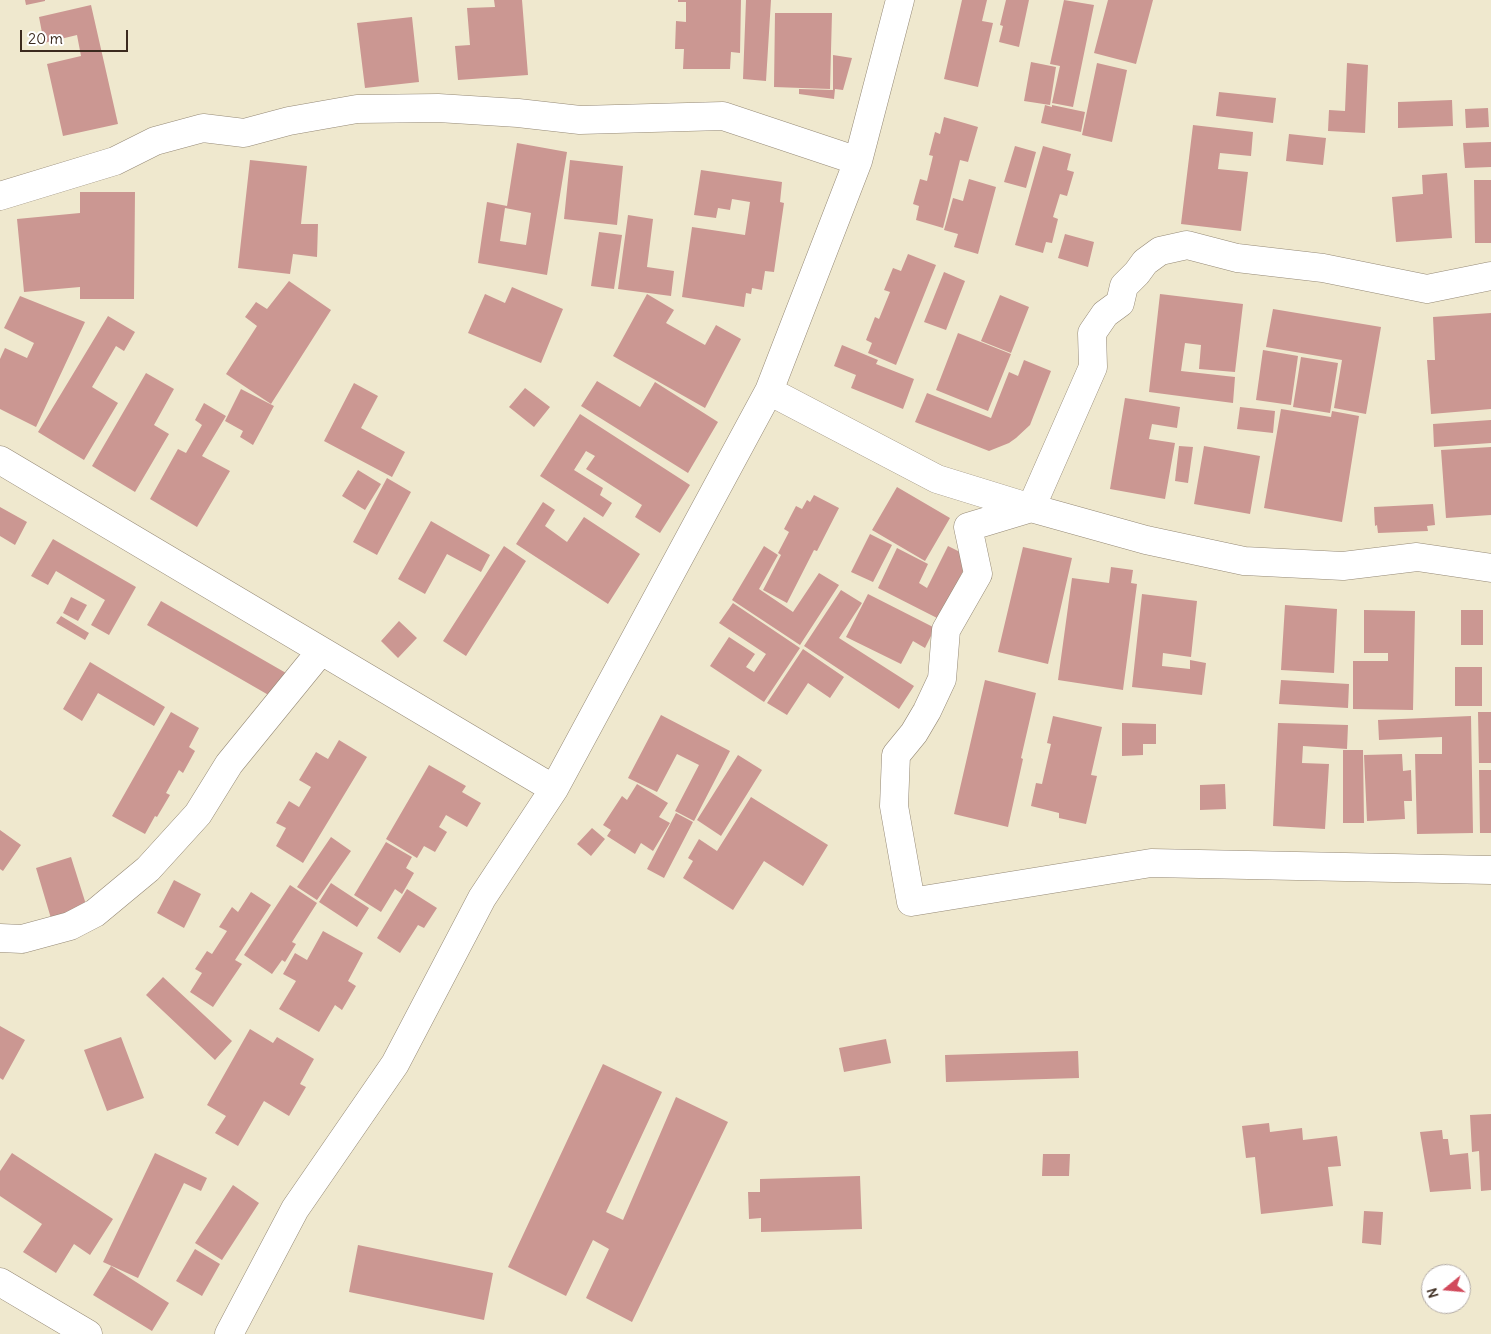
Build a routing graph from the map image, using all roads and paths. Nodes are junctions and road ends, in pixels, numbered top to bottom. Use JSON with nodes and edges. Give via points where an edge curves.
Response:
{"nodes":[{"id":1,"x":900,"y":0,"type":"edge"},
{"id":2,"x":858,"y":161,"type":"junction"},
{"id":3,"x":0,"y":196,"type":"edge"},
{"id":4,"x":1491,"y":276,"type":"edge"},
{"id":5,"x":769,"y":391,"type":"junction"},
{"id":6,"x":0,"y":460,"type":"edge"},
{"id":7,"x":1031,"y":508,"type":"junction"},
{"id":8,"x":1491,"y":568,"type":"edge"},
{"id":9,"x":321,"y":651,"type":"junction"},
{"id":10,"x":554,"y":790,"type":"junction"},
{"id":11,"x":1491,"y":870,"type":"edge"},
{"id":12,"x":0,"y":938,"type":"edge"},
{"id":13,"x":0,"y":1282,"type":"edge"},
{"id":14,"x":88,"y":1334,"type":"edge"},
{"id":15,"x":229,"y":1334,"type":"edge"}],
"edges":[{"from":1,"to":2,"type":"street"},
{"from":2,"to":3,"type":"street","via":[[723,116],[580,120],[438,108],[357,109],[244,133],[203,128],[155,141],[116,161]]},
{"from":2,"to":5,"type":"street"},
{"from":4,"to":7,"type":"street","via":[[1427,289],[1323,268],[1237,258],[1187,245],[1160,252],[1145,262],[1124,286],[1120,303],[1105,314],[1092,333],[1093,367]]},
{"from":5,"to":7,"type":"street","via":[[937,479]]},
{"from":5,"to":10,"type":"street"},
{"from":6,"to":9,"type":"street"},
{"from":7,"to":8,"type":"street","via":[[1146,540],[1244,561],[1343,566],[1417,558]]},
{"from":7,"to":11,"type":"street","via":[[968,527],[978,574],[946,630],[942,679],[914,733],[896,755],[894,806],[911,902],[1151,863]]},
{"from":9,"to":10,"type":"street"},
{"from":9,"to":12,"type":"street","via":[[229,764],[198,814],[148,869],[95,913],[70,926],[22,939]]},
{"from":10,"to":15,"type":"street","via":[[482,898],[395,1064],[295,1209]]},
{"from":13,"to":14,"type":"street"}]}
